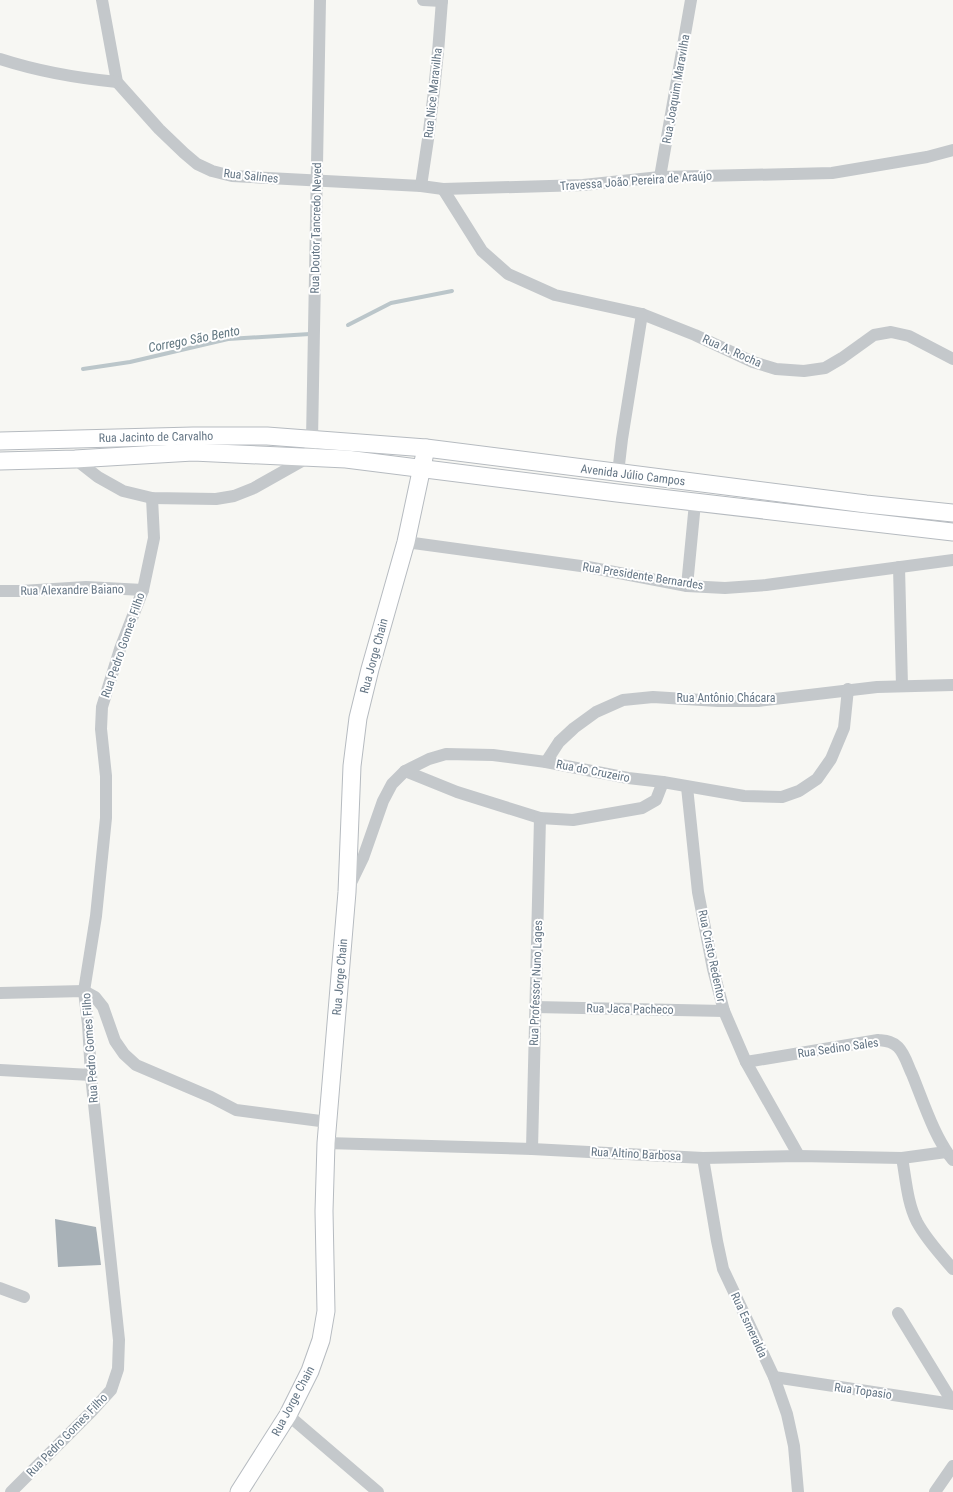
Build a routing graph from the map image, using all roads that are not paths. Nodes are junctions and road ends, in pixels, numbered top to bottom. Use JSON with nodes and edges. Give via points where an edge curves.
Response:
{"nodes":[{"id":1,"x":102,"y":0,"type":"edge"},
{"id":2,"x":320,"y":0,"type":"edge"},
{"id":3,"x":423,"y":0,"type":"edge"},
{"id":4,"x":442,"y":0,"type":"edge"},
{"id":5,"x":691,"y":0,"type":"edge"},
{"id":6,"x":0,"y":59,"type":"edge"},
{"id":7,"x":117,"y":82,"type":"junction"},
{"id":8,"x":953,"y":150,"type":"edge"},
{"id":9,"x":660,"y":177,"type":"junction"},
{"id":10,"x":317,"y":180,"type":"junction"},
{"id":11,"x":421,"y":186,"type":"junction"},
{"id":12,"x":442,"y":189,"type":"junction"},
{"id":13,"x":642,"y":314,"type":"junction"},
{"id":14,"x":953,"y":359,"type":"edge"},
{"id":15,"x":312,"y":440,"type":"junction"},
{"id":16,"x":0,"y":441,"type":"edge"},
{"id":17,"x":193,"y":444,"type":"junction"},
{"id":18,"x":426,"y":448,"type":"junction"},
{"id":19,"x":470,"y":454,"type":"junction"},
{"id":20,"x":310,"y":457,"type":"junction"},
{"id":21,"x":75,"y":459,"type":"junction"},
{"id":22,"x":0,"y":461,"type":"edge"},
{"id":23,"x":422,"y":469,"type":"junction"},
{"id":24,"x":618,"y":473,"type":"junction"},
{"id":25,"x":468,"y":474,"type":"junction"},
{"id":26,"x":152,"y":498,"type":"junction"},
{"id":27,"x":694,"y":503,"type":"junction"},
{"id":28,"x":953,"y":513,"type":"edge"},
{"id":29,"x":953,"y":532,"type":"edge"},
{"id":30,"x":406,"y":542,"type":"junction"},
{"id":31,"x":953,"y":560,"type":"edge"},
{"id":32,"x":899,"y":567,"type":"junction"},
{"id":33,"x":687,"y":586,"type":"junction"},
{"id":34,"x":0,"y":590,"type":"edge"},
{"id":35,"x":143,"y":590,"type":"junction"},
{"id":36,"x":953,"y":685,"type":"edge"},
{"id":37,"x":902,"y":686,"type":"junction"},
{"id":38,"x":848,"y":689,"type":"junction"},
{"id":39,"x":546,"y":762,"type":"junction"},
{"id":40,"x":406,"y":771,"type":"junction"},
{"id":41,"x":664,"y":782,"type":"junction"},
{"id":42,"x":687,"y":787,"type":"junction"},
{"id":43,"x":540,"y":818,"type":"junction"},
{"id":44,"x":347,"y":892,"type":"junction"},
{"id":45,"x":84,"y":991,"type":"junction"},
{"id":46,"x":0,"y":993,"type":"edge"},
{"id":47,"x":535,"y":1007,"type":"junction"},
{"id":48,"x":724,"y":1011,"type":"junction"},
{"id":49,"x":746,"y":1062,"type":"junction"},
{"id":50,"x":0,"y":1070,"type":"edge"},
{"id":51,"x":91,"y":1076,"type":"junction"},
{"id":52,"x":328,"y":1122,"type":"junction"},
{"id":53,"x":326,"y":1143,"type":"junction"},
{"id":54,"x":532,"y":1149,"type":"junction"},
{"id":55,"x":799,"y":1156,"type":"junction"},
{"id":56,"x":950,"y":1156,"type":"edge"},
{"id":57,"x":703,"y":1158,"type":"junction"},
{"id":58,"x":902,"y":1158,"type":"junction"},
{"id":59,"x":953,"y":1269,"type":"edge"},
{"id":60,"x":0,"y":1288,"type":"edge"},
{"id":61,"x":24,"y":1297,"type":"dead end"},
{"id":62,"x":898,"y":1313,"type":"dead end"},
{"id":63,"x":774,"y":1377,"type":"junction"},
{"id":64,"x":953,"y":1403,"type":"edge"},
{"id":65,"x":288,"y":1415,"type":"junction"},
{"id":66,"x":953,"y":1466,"type":"edge"},
{"id":67,"x":11,"y":1492,"type":"edge"},
{"id":68,"x":239,"y":1492,"type":"edge"},
{"id":69,"x":378,"y":1492,"type":"edge"},
{"id":70,"x":798,"y":1492,"type":"edge"},
{"id":71,"x":935,"y":1492,"type":"edge"}],
"edges":[{"from":1,"to":7,"type":"street"},
{"from":2,"to":10,"type":"street","name":"Rua Doutor Tancredo Neved"},
{"from":3,"to":4,"type":"street"},
{"from":4,"to":11,"type":"street","name":"Rua Nice Maravilha","via":[[436,81]]},
{"from":5,"to":9,"type":"street","name":"Rua Joaquim Maravilha"},
{"from":6,"to":7,"type":"street","via":[[76,78]]},
{"from":7,"to":10,"type":"street","name":"Rua Salines","via":[[197,164],[232,176]]},
{"from":8,"to":9,"type":"street","name":"Travessa João Pereira de Araújo","via":[[927,157],[832,173]]},
{"from":9,"to":12,"type":"street","name":"Travessa João Pereira de Araújo","via":[[583,185]]},
{"from":10,"to":11,"type":"street","name":"Travessa João Pereira de Araújo"},
{"from":10,"to":15,"type":"street","name":"Rua Doutor Tancredo Neved"},
{"from":11,"to":12,"type":"street","name":"Travessa João Pereira de Araújo"},
{"from":12,"to":13,"type":"street","name":"Rua A. Rocha","via":[[482,251],[508,274],[555,295]]},
{"from":13,"to":14,"type":"street","name":"Rua A. Rocha","via":[[776,369],[804,371],[825,368],[874,335],[892,332],[909,336]]},
{"from":13,"to":24,"type":"street"},
{"from":15,"to":17,"type":"street","name":"Rua Jacinto de Carvalho","via":[[267,436]]},
{"from":15,"to":18,"type":"street","name":"Avenida Júlio Campos"},
{"from":15,"to":20,"type":"street","name":"Rua Doutor Tancredo Neved"},
{"from":16,"to":17,"type":"street","name":"Rua Jacinto de Carvalho"},
{"from":17,"to":20,"type":"street"},
{"from":17,"to":21,"type":"street"},
{"from":18,"to":19,"type":"street","name":"Avenida Júlio Campos"},
{"from":18,"to":23,"type":"street","name":"Rua Jorge Chain"},
{"from":19,"to":24,"type":"street","name":"Avenida Júlio Campos"},
{"from":19,"to":25,"type":"street"},
{"from":20,"to":23,"type":"street"},
{"from":20,"to":26,"type":"street","via":[[254,488],[234,496],[216,499]]},
{"from":21,"to":22,"type":"street"},
{"from":21,"to":26,"type":"street","via":[[98,477],[123,491]]},
{"from":23,"to":25,"type":"street"},
{"from":23,"to":30,"type":"street","name":"Rua Jorge Chain"},
{"from":24,"to":28,"type":"street","name":"Avenida Júlio Campos"},
{"from":25,"to":27,"type":"street"},
{"from":26,"to":35,"type":"street","name":"Rua Pedro Gomes Filho","via":[[154,538]]},
{"from":27,"to":29,"type":"street"},
{"from":27,"to":33,"type":"street"},
{"from":30,"to":33,"type":"street","name":"Rua Presidente Bernardes","via":[[588,567]]},
{"from":30,"to":44,"type":"street","name":"Rua Jorge Chain","via":[[358,718],[352,766]]},
{"from":31,"to":32,"type":"street","name":"Rua Presidente Bernardes"},
{"from":32,"to":33,"type":"street","name":"Rua Presidente Bernardes","via":[[766,585],[725,588]]},
{"from":32,"to":37,"type":"street"},
{"from":34,"to":35,"type":"street","name":"Rua Alexandre Baiano","via":[[86,587]]},
{"from":35,"to":45,"type":"street","name":"Rua Pedro Gomes Filho","via":[[120,649],[102,707],[106,818],[96,916]]},
{"from":36,"to":37,"type":"street","name":"Rua Antônio Chácara"},
{"from":37,"to":38,"type":"street","name":"Rua Antônio Chácara"},
{"from":38,"to":39,"type":"street","name":"Rua Antônio Chácara","via":[[758,701],[652,697],[623,700],[596,712],[574,728],[559,742]]},
{"from":38,"to":42,"type":"street","name":"Rua do Cruzeiro","via":[[844,728],[831,759],[817,779],[799,791],[782,797],[744,796]]},
{"from":39,"to":40,"type":"street","name":"Rua do Cruzeiro","via":[[493,755],[446,754],[429,759]]},
{"from":39,"to":41,"type":"street","name":"Rua do Cruzeiro","via":[[628,778]]},
{"from":40,"to":43,"type":"street","via":[[457,792]]},
{"from":40,"to":44,"type":"street","name":"Rua do Cruzeiro","via":[[392,784],[383,801],[363,858]]},
{"from":41,"to":42,"type":"street","name":"Rua do Cruzeiro"},
{"from":41,"to":43,"type":"street","via":[[656,800],[642,808],[573,820]]},
{"from":42,"to":48,"type":"street","name":"Rua Cristo Redentor","via":[[698,892]]},
{"from":43,"to":47,"type":"street","name":"Rua Professor Nuno Lages"},
{"from":44,"to":52,"type":"street","name":"Rua Jorge Chain"},
{"from":45,"to":46,"type":"street"},
{"from":45,"to":51,"type":"street","name":"Rua Pedro Gomes Filho"},
{"from":45,"to":52,"type":"street","via":[[95,997],[103,1007],[115,1040],[124,1054],[136,1064],[236,1110]]},
{"from":47,"to":48,"type":"street","name":"Rua Jaca Pacheco"},
{"from":47,"to":54,"type":"street","name":"Rua Professor Nuno Lages"},
{"from":48,"to":49,"type":"street","name":"Rua Cristo Redentor"},
{"from":49,"to":55,"type":"street","name":"Rua Cristo Redentor"},
{"from":49,"to":56,"type":"street","name":"Rua Sedino Sales","via":[[878,1040],[889,1041],[898,1047],[905,1058]]},
{"from":50,"to":51,"type":"street"},
{"from":51,"to":67,"type":"street","name":"Rua Pedro Gomes Filho","via":[[119,1340],[118,1369],[111,1390]]},
{"from":52,"to":53,"type":"street","name":"Rua Jorge Chain"},
{"from":53,"to":54,"type":"street","name":"Rua Altino Barbosa"},
{"from":53,"to":65,"type":"street","name":"Rua Jorge Chain","via":[[326,1311],[321,1340],[310,1371]]},
{"from":54,"to":57,"type":"street","name":"Rua Altino Barbosa"},
{"from":55,"to":57,"type":"street","name":"Rua Altino Barbosa"},
{"from":55,"to":58,"type":"street","name":"Rua Altino Barbosa"},
{"from":56,"to":58,"type":"street","name":"Rua Altino Barbosa"},
{"from":57,"to":63,"type":"street","name":"Rua Esmeralda","via":[[724,1269]]},
{"from":58,"to":59,"type":"street","via":[[917,1222],[935,1249]]},
{"from":60,"to":61,"type":"street"},
{"from":62,"to":64,"type":"street"},
{"from":63,"to":64,"type":"street","name":"Rua Topasio"},
{"from":63,"to":70,"type":"street","name":"Rua Esmeralda","via":[[787,1414],[794,1446]]},
{"from":65,"to":68,"type":"street","name":"Rua Jorge Chain"},
{"from":65,"to":69,"type":"street"},
{"from":66,"to":71,"type":"street"}]}
